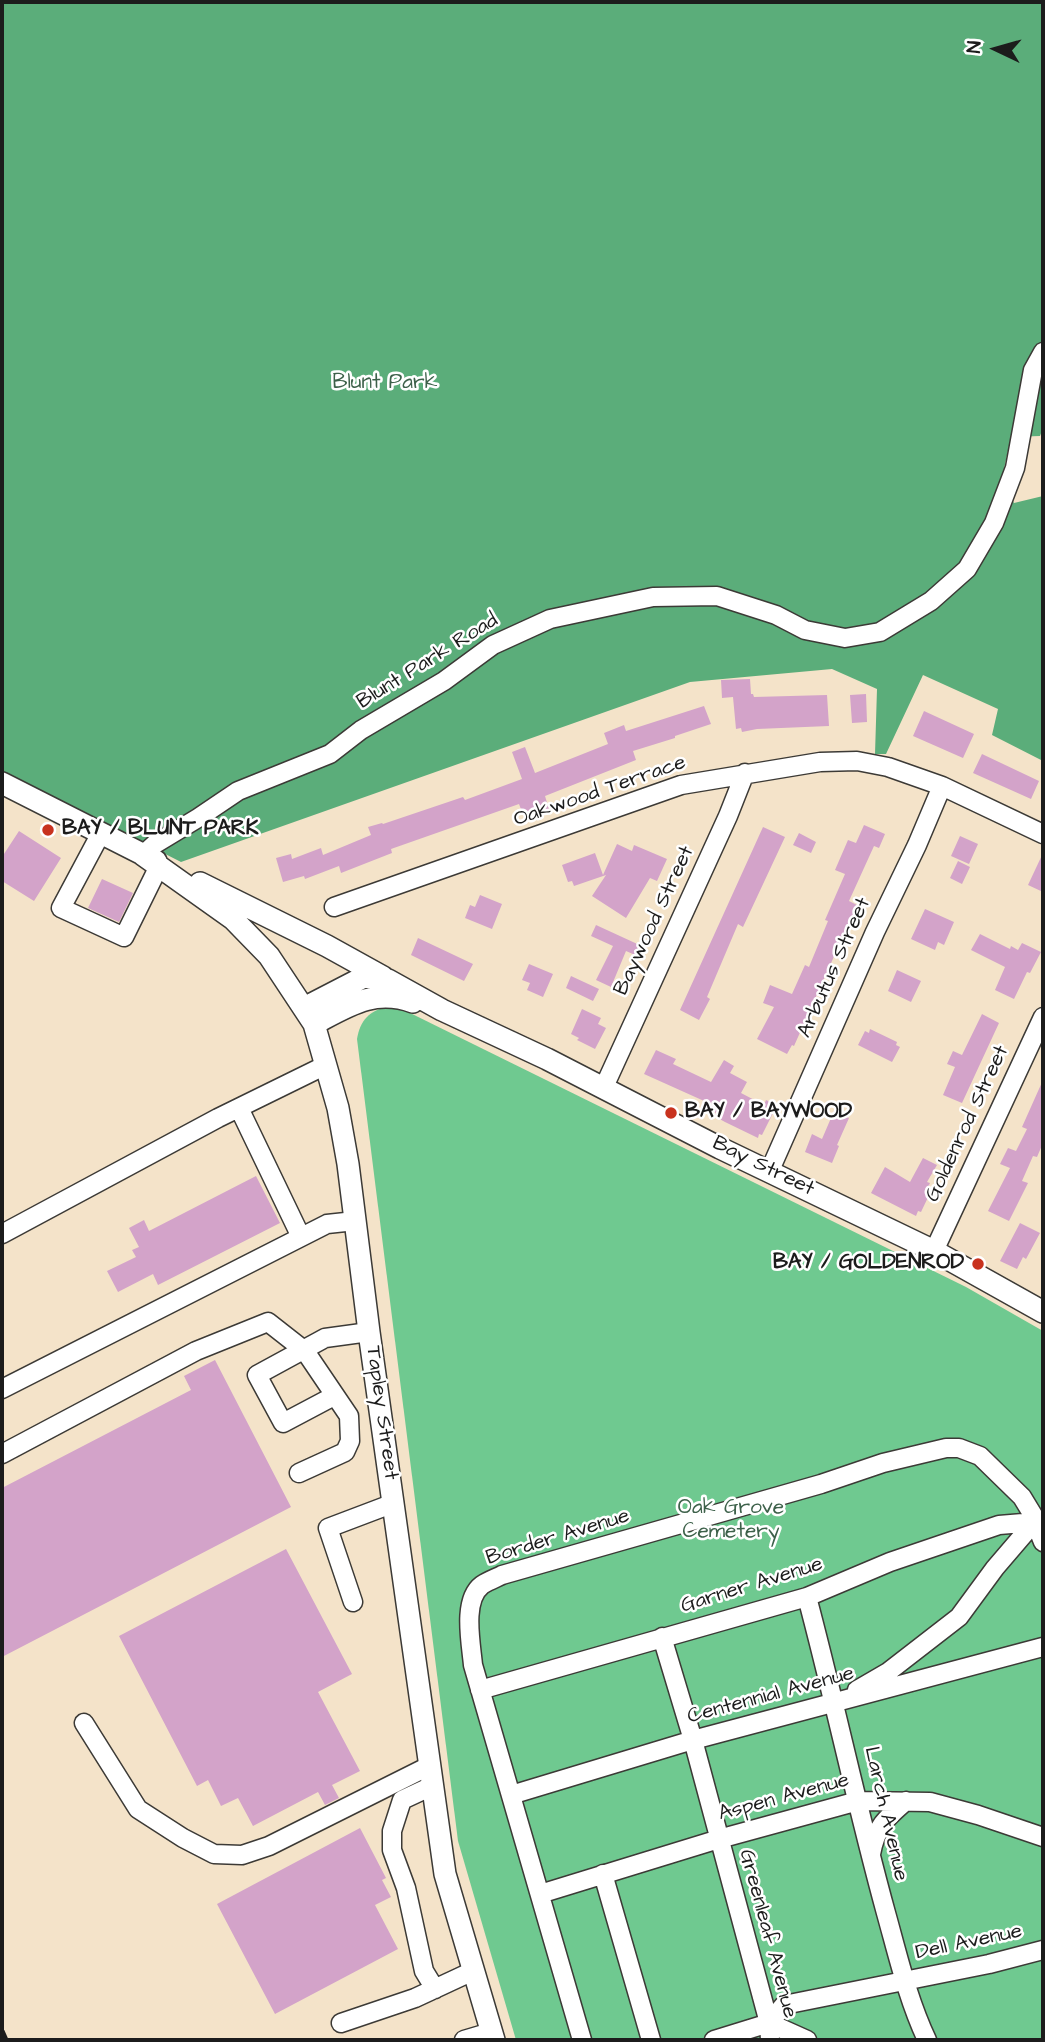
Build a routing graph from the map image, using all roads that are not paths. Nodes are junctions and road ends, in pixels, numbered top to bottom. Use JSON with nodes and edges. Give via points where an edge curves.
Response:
{"nodes":[{"id":1,"x":1043,"y":352,"type":"edge"},
{"id":2,"x":745,"y":773,"type":"junction"},
{"id":3,"x":2,"y":783,"type":"edge"},
{"id":4,"x":942,"y":786,"type":"junction"},
{"id":5,"x":101,"y":833,"type":"junction"},
{"id":6,"x":1043,"y":834,"type":"edge"},
{"id":7,"x":151,"y":861,"type":"junction"},
{"id":8,"x":334,"y":907,"type":"dead end"},
{"id":9,"x":388,"y":980,"type":"junction"},
{"id":10,"x":442,"y":1010,"type":"junction"},
{"id":11,"x":309,"y":1016,"type":"junction"},
{"id":12,"x":1043,"y":1017,"type":"edge"},
{"id":13,"x":326,"y":1065,"type":"junction"},
{"id":14,"x":604,"y":1087,"type":"junction"},
{"id":15,"x":239,"y":1108,"type":"junction"},
{"id":16,"x":770,"y":1170,"type":"junction"},
{"id":17,"x":355,"y":1221,"type":"junction"},
{"id":18,"x":2,"y":1234,"type":"edge"},
{"id":19,"x":302,"y":1237,"type":"junction"},
{"id":20,"x":934,"y":1251,"type":"junction"},
{"id":21,"x":1043,"y":1312,"type":"edge"},
{"id":22,"x":369,"y":1332,"type":"junction"},
{"id":23,"x":305,"y":1351,"type":"junction"},
{"id":24,"x":2,"y":1389,"type":"edge"},
{"id":25,"x":334,"y":1396,"type":"junction"},
{"id":26,"x":2,"y":1454,"type":"edge"},
{"id":27,"x":299,"y":1474,"type":"dead end"},
{"id":28,"x":394,"y":1503,"type":"junction"},
{"id":29,"x":1038,"y":1518,"type":"edge"},
{"id":30,"x":1043,"y":1542,"type":"edge"},
{"id":31,"x":807,"y":1597,"type":"junction"},
{"id":32,"x":353,"y":1602,"type":"dead end"},
{"id":33,"x":662,"y":1637,"type":"junction"},
{"id":34,"x":1043,"y":1647,"type":"edge"},
{"id":35,"x":480,"y":1690,"type":"junction"},
{"id":36,"x":835,"y":1702,"type":"junction"},
{"id":37,"x":84,"y":1723,"type":"dead end"},
{"id":38,"x":693,"y":1740,"type":"junction"},
{"id":39,"x":430,"y":1776,"type":"junction"},
{"id":40,"x":512,"y":1795,"type":"junction"},
{"id":41,"x":858,"y":1801,"type":"junction"},
{"id":42,"x":906,"y":1801,"type":"junction"},
{"id":43,"x":1043,"y":1837,"type":"edge"},
{"id":44,"x":719,"y":1839,"type":"junction"},
{"id":45,"x":870,"y":1857,"type":"junction"},
{"id":46,"x":603,"y":1874,"type":"junction"},
{"id":47,"x":540,"y":1894,"type":"junction"},
{"id":48,"x":1043,"y":1950,"type":"edge"},
{"id":49,"x":473,"y":1971,"type":"junction"},
{"id":50,"x":905,"y":1980,"type":"junction"},
{"id":51,"x":435,"y":1989,"type":"junction"},
{"id":52,"x":341,"y":2023,"type":"dead end"},
{"id":53,"x":770,"y":2032,"type":"edge"},
{"id":54,"x":493,"y":2036,"type":"edge"},
{"id":55,"x":464,"y":2040,"type":"edge"},
{"id":56,"x":582,"y":2040,"type":"edge"},
{"id":57,"x":651,"y":2040,"type":"edge"},
{"id":58,"x":714,"y":2040,"type":"edge"},
{"id":59,"x":807,"y":2040,"type":"edge"},
{"id":60,"x":927,"y":2040,"type":"edge"}],
"edges":[{"from":1,"to":7,"type":"street","name":"Blunt Park Road","via":[[1033,370],[1015,468],[994,523],[967,569],[931,601],[880,632],[845,638],[805,630],[776,615],[717,596],[653,597],[551,619],[494,645],[330,754],[238,791],[155,844]]},
{"from":2,"to":4,"type":"street","name":"Oakwood Terrace","via":[[857,761]]},
{"from":2,"to":8,"type":"street","name":"Oakwood Terrace","via":[[681,785]]},
{"from":2,"to":14,"type":"street","name":"Baywood Street"},
{"from":3,"to":5,"type":"main road"},
{"from":4,"to":6,"type":"street","name":"Oakwood Terrace"},
{"from":4,"to":16,"type":"street","name":"Arbutus Street"},
{"from":5,"to":7,"type":"main road"},
{"from":5,"to":7,"type":"street","via":[[61,908],[124,937]]},
{"from":7,"to":9,"type":"main road","name":"Bay Street"},
{"from":7,"to":11,"type":"main road","name":"Tapley Street","via":[[233,919],[270,956]]},
{"from":9,"to":10,"type":"main road","name":"Bay Street"},
{"from":9,"to":11,"type":"main road","via":[[364,977]]},
{"from":10,"to":11,"type":"main road","name":"Bay Street","via":[[384,995]]},
{"from":10,"to":14,"type":"main road","name":"Bay Street"},
{"from":11,"to":13,"type":"main road","name":"Tapley Street"},
{"from":12,"to":20,"type":"street","name":"Goldenrod Street"},
{"from":13,"to":15,"type":"street"},
{"from":13,"to":17,"type":"main road","name":"Tapley Street","via":[[338,1108]]},
{"from":14,"to":16,"type":"main road","name":"Bay Street"},
{"from":15,"to":18,"type":"street"},
{"from":15,"to":19,"type":"street"},
{"from":16,"to":20,"type":"main road","name":"Bay Street"},
{"from":17,"to":19,"type":"street","via":[[327,1224]]},
{"from":17,"to":22,"type":"main road","name":"Tapley Street"},
{"from":19,"to":24,"type":"street"},
{"from":20,"to":21,"type":"main road","name":"Bay Street"},
{"from":22,"to":23,"type":"street","via":[[325,1338]]},
{"from":22,"to":28,"type":"main road","name":"Tapley Street"},
{"from":23,"to":25,"type":"street"},
{"from":23,"to":25,"type":"street","via":[[257,1375],[283,1423]]},
{"from":23,"to":26,"type":"street","via":[[268,1322],[195,1351]]},
{"from":25,"to":27,"type":"street","via":[[349,1416],[348,1447]]},
{"from":28,"to":32,"type":"street","via":[[327,1528]]},
{"from":28,"to":39,"type":"main road","name":"Tapley Street"},
{"from":29,"to":30,"type":"street","name":"Border Avenue"},
{"from":29,"to":31,"type":"street","name":"Garner Avenue","via":[[999,1525]]},
{"from":29,"to":35,"type":"street","name":"Border Avenue","via":[[980,1456],[946,1448],[502,1574],[473,1595],[469,1629]]},
{"from":29,"to":36,"type":"street","via":[[959,1616],[888,1672]]},
{"from":31,"to":33,"type":"street","name":"Garner Avenue"},
{"from":31,"to":36,"type":"street","name":"Larch Avenue"},
{"from":33,"to":35,"type":"street","name":"Garner Avenue"},
{"from":33,"to":38,"type":"street","name":"Greenleaf Avenue"},
{"from":34,"to":36,"type":"street","name":"Centennial Avenue"},
{"from":35,"to":40,"type":"street","name":"Border Avenue"},
{"from":36,"to":38,"type":"street","name":"Centennial Avenue"},
{"from":36,"to":41,"type":"street","name":"Larch Avenue"},
{"from":37,"to":39,"type":"street","via":[[138,1809],[214,1854],[242,1855],[269,1846]]},
{"from":38,"to":40,"type":"street","name":"Centennial Avenue"},
{"from":38,"to":44,"type":"street","name":"Greenleaf Avenue"},
{"from":39,"to":49,"type":"main road","name":"Tapley Street","via":[[445,1874]]},
{"from":39,"to":51,"type":"street","via":[[402,1800],[391,1831],[424,1971]]},
{"from":40,"to":47,"type":"street","name":"Border Avenue"},
{"from":41,"to":42,"type":"street","name":"Aspen Avenue"},
{"from":41,"to":44,"type":"street","name":"Aspen Avenue"},
{"from":41,"to":45,"type":"street","name":"Larch Avenue"},
{"from":42,"to":43,"type":"street","name":"Aspen Avenue","via":[[930,1802]]},
{"from":42,"to":45,"type":"street","via":[[881,1824]]},
{"from":44,"to":46,"type":"street","name":"Aspen Avenue"},
{"from":44,"to":53,"type":"street","name":"Greenleaf Avenue"},
{"from":45,"to":50,"type":"street","name":"Larch Avenue"},
{"from":46,"to":47,"type":"street","name":"Aspen Avenue"},
{"from":46,"to":57,"type":"street"},
{"from":47,"to":56,"type":"street","name":"Border Avenue"},
{"from":48,"to":50,"type":"street","name":"Dell Avenue"},
{"from":49,"to":51,"type":"street"},
{"from":49,"to":54,"type":"main road","name":"Tapley Street"},
{"from":50,"to":53,"type":"street","name":"Dell Avenue","via":[[785,2006]]},
{"from":50,"to":60,"type":"street","name":"Larch Avenue"},
{"from":51,"to":52,"type":"street"},
{"from":53,"to":58,"type":"street","name":"Dell Avenue"},
{"from":53,"to":59,"type":"street"},
{"from":54,"to":55,"type":"street"}]}
